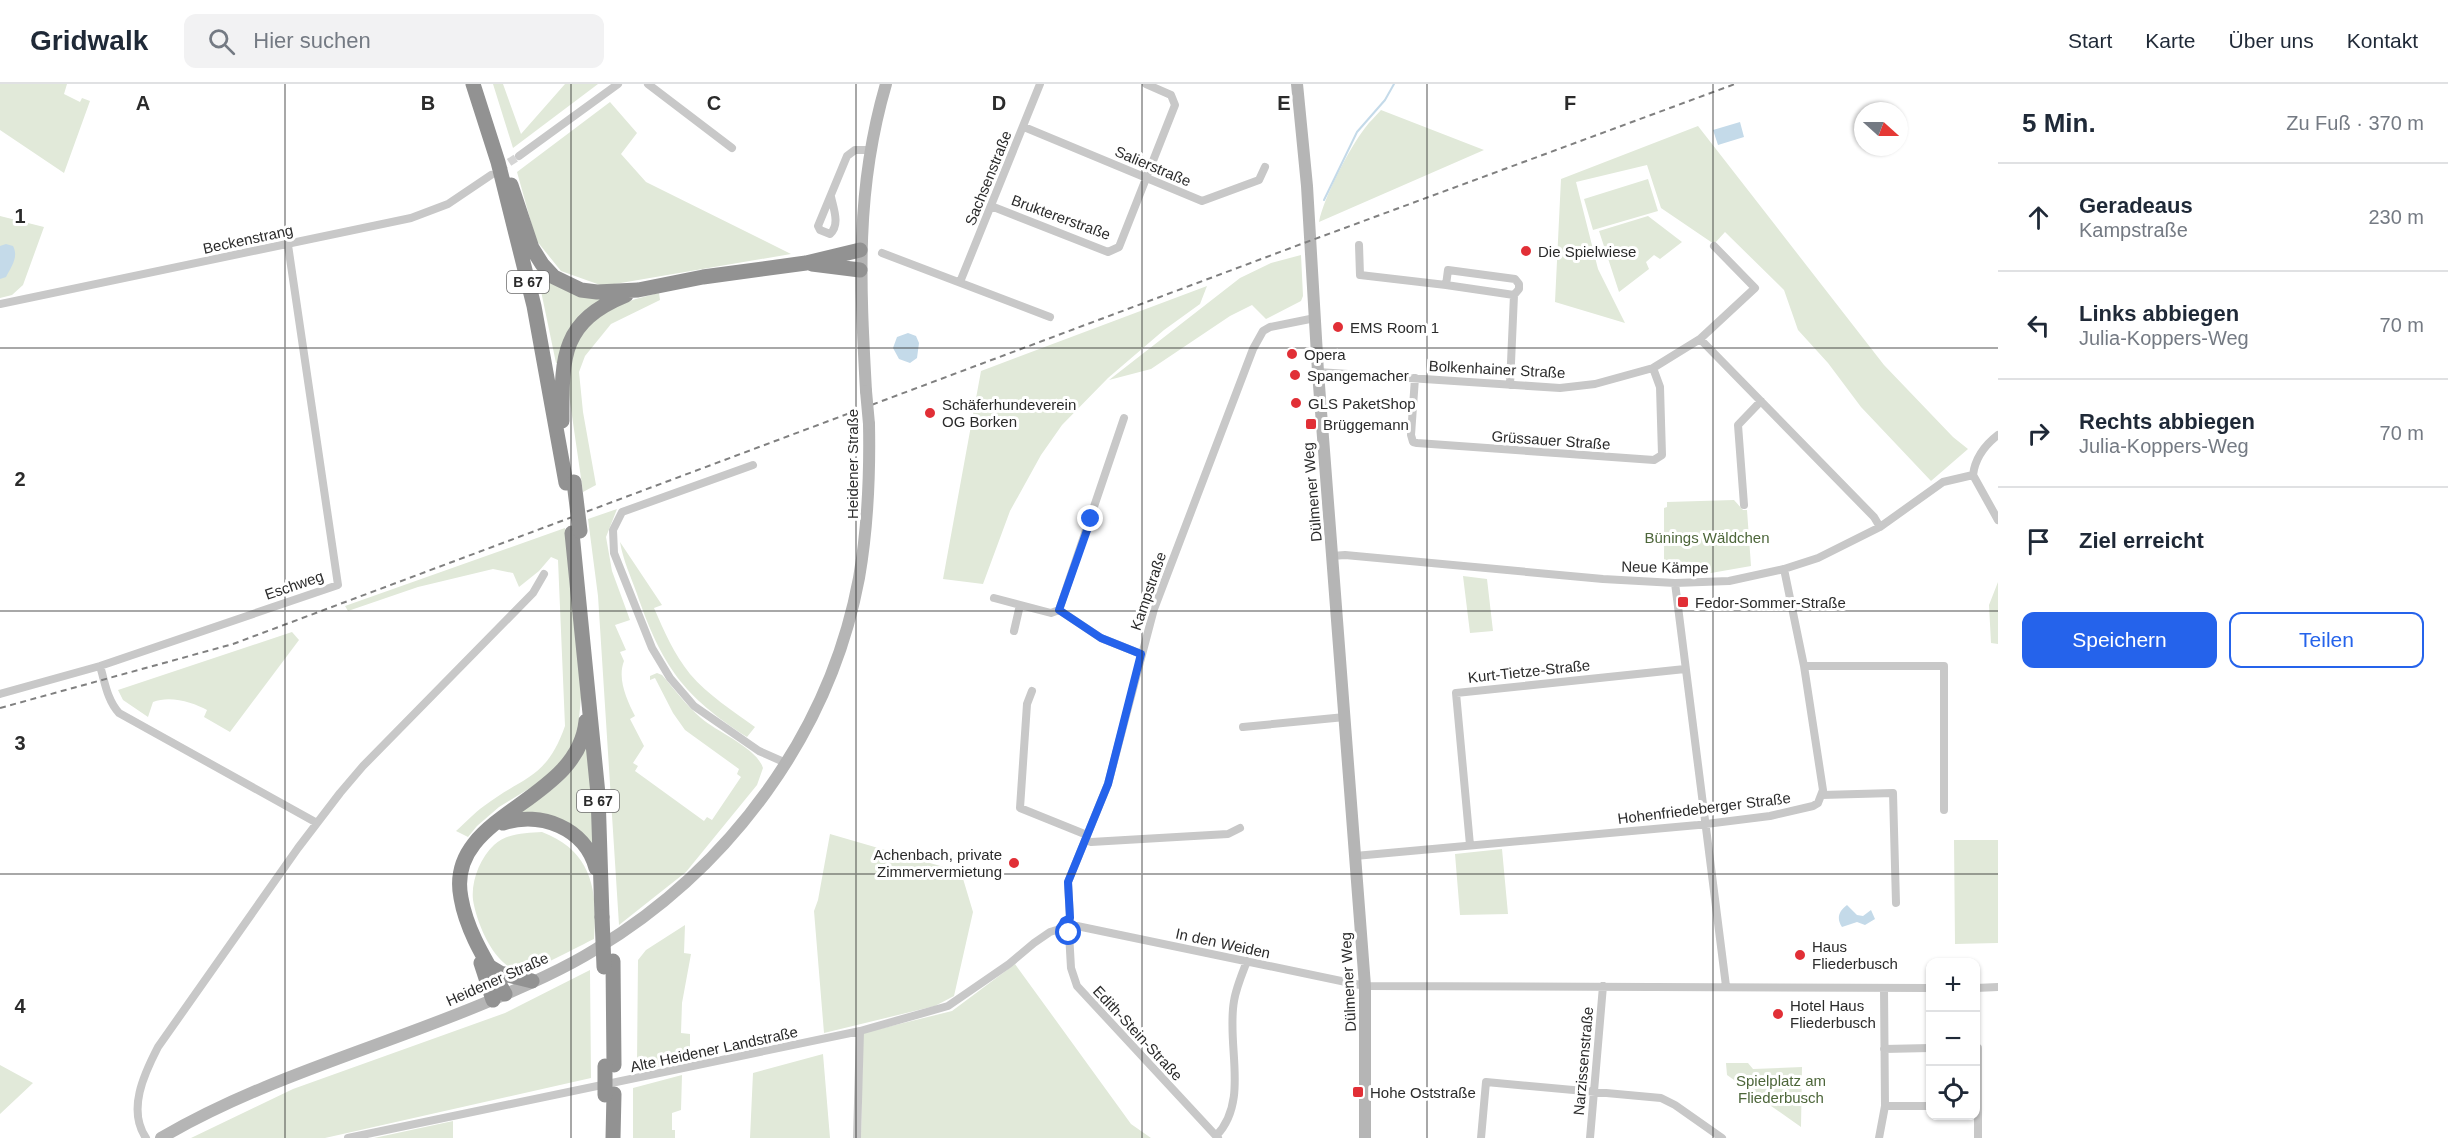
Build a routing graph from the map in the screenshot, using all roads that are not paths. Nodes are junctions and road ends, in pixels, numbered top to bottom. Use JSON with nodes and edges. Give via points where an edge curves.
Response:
{"nodes":[{"id":1,"x":473,"y":84,"type":"edge"},
{"id":2,"x":482,"y":84,"type":"edge"},
{"id":3,"x":618,"y":84,"type":"edge"},
{"id":4,"x":648,"y":84,"type":"edge"},
{"id":5,"x":886,"y":84,"type":"edge"},
{"id":6,"x":1040,"y":84,"type":"edge"},
{"id":7,"x":1146,"y":84,"type":"edge"},
{"id":8,"x":1297,"y":84,"type":"edge"},
{"id":9,"x":1024,"y":127,"type":"junction"},
{"id":10,"x":732,"y":148,"type":"dead end"},
{"id":11,"x":870,"y":150,"type":"junction"},
{"id":12,"x":519,"y":156,"type":"tunnel mouth"},
{"id":13,"x":1265,"y":167,"type":"dead end"},
{"id":14,"x":491,"y":175,"type":"tunnel mouth"},
{"id":15,"x":1146,"y":177,"type":"junction"},
{"id":16,"x":511,"y":185,"type":"junction"},
{"id":17,"x":831,"y":197,"type":"dead end"},
{"id":18,"x":991,"y":206,"type":"junction"},
{"id":19,"x":288,"y":245,"type":"junction"},
{"id":20,"x":1359,"y":245,"type":"dead end"},
{"id":21,"x":1714,"y":246,"type":"dead end"},
{"id":22,"x":860,"y":250,"type":"junction"},
{"id":23,"x":882,"y":253,"type":"dead end"},
{"id":24,"x":806,"y":262,"type":"junction"},
{"id":25,"x":860,"y":270,"type":"junction"},
{"id":26,"x":960,"y":282,"type":"junction"},
{"id":27,"x":1446,"y":285,"type":"junction"},
{"id":28,"x":638,"y":290,"type":"junction"},
{"id":29,"x":1514,"y":295,"type":"junction"},
{"id":30,"x":0,"y":304,"type":"edge"},
{"id":31,"x":1050,"y":317,"type":"dead end"},
{"id":32,"x":1315,"y":318,"type":"junction"},
{"id":33,"x":1700,"y":339,"type":"junction"},
{"id":34,"x":1653,"y":368,"type":"junction"},
{"id":35,"x":1318,"y":372,"type":"junction"},
{"id":36,"x":1415,"y":378,"type":"junction"},
{"id":37,"x":1510,"y":385,"type":"junction"},
{"id":38,"x":1761,"y":401,"type":"junction"},
{"id":39,"x":1124,"y":418,"type":"dead end"},
{"id":40,"x":562,"y":421,"type":"junction"},
{"id":41,"x":1998,"y":435,"type":"edge"},
{"id":42,"x":753,"y":465,"type":"dead end"},
{"id":43,"x":1973,"y":475,"type":"junction"},
{"id":44,"x":570,"y":483,"type":"junction"},
{"id":45,"x":1744,"y":505,"type":"dead end"},
{"id":46,"x":1998,"y":520,"type":"edge"},
{"id":47,"x":1880,"y":527,"type":"junction"},
{"id":48,"x":576,"y":532,"type":"junction"},
{"id":49,"x":1332,"y":556,"type":"junction"},
{"id":50,"x":1784,"y":569,"type":"junction"},
{"id":51,"x":544,"y":574,"type":"dead end"},
{"id":52,"x":1675,"y":583,"type":"junction"},
{"id":53,"x":994,"y":598,"type":"dead end"},
{"id":54,"x":1020,"y":605,"type":"junction"},
{"id":55,"x":1059,"y":610,"type":"junction"},
{"id":56,"x":1014,"y":631,"type":"dead end"},
{"id":57,"x":1141,"y":654,"type":"junction"},
{"id":58,"x":100,"y":666,"type":"junction"},
{"id":59,"x":1804,"y":666,"type":"junction"},
{"id":60,"x":1685,"y":669,"type":"junction"},
{"id":61,"x":588,"y":686,"type":"junction"},
{"id":62,"x":1032,"y":691,"type":"dead end"},
{"id":63,"x":0,"y":694,"type":"edge"},
{"id":64,"x":1345,"y":717,"type":"junction"},
{"id":65,"x":1242,"y":727,"type":"dead end"},
{"id":66,"x":786,"y":763,"type":"junction"},
{"id":67,"x":1822,"y":795,"type":"junction"},
{"id":68,"x":1944,"y":810,"type":"dead end"},
{"id":69,"x":317,"y":823,"type":"junction"},
{"id":70,"x":1706,"y":823,"type":"junction"},
{"id":71,"x":489,"y":827,"type":"junction"},
{"id":72,"x":1240,"y":828,"type":"dead end"},
{"id":73,"x":1086,"y":837,"type":"junction"},
{"id":74,"x":1470,"y":845,"type":"junction"},
{"id":75,"x":1355,"y":856,"type":"junction"},
{"id":76,"x":1896,"y":903,"type":"dead end"},
{"id":77,"x":606,"y":915,"type":"junction"},
{"id":78,"x":1070,"y":918,"type":"junction"},
{"id":79,"x":1077,"y":926,"type":"junction"},
{"id":80,"x":1066,"y":930,"type":"junction"},
{"id":81,"x":478,"y":945,"type":"junction"},
{"id":82,"x":1247,"y":961,"type":"junction"},
{"id":83,"x":490,"y":967,"type":"junction"},
{"id":84,"x":532,"y":981,"type":"junction"},
{"id":85,"x":1365,"y":986,"type":"junction"},
{"id":86,"x":1603,"y":986,"type":"junction"},
{"id":87,"x":1726,"y":986,"type":"junction"},
{"id":88,"x":1998,"y":987,"type":"edge"},
{"id":89,"x":1884,"y":988,"type":"junction"},
{"id":90,"x":1926,"y":988,"type":"edge"},
{"id":91,"x":1980,"y":988,"type":"edge"},
{"id":92,"x":499,"y":997,"type":"junction"},
{"id":93,"x":860,"y":1031,"type":"junction"},
{"id":94,"x":1884,"y":1048,"type":"junction"},
{"id":95,"x":1926,"y":1048,"type":"edge"},
{"id":96,"x":1595,"y":1092,"type":"junction"},
{"id":97,"x":609,"y":1095,"type":"junction"},
{"id":98,"x":1885,"y":1106,"type":"junction"},
{"id":99,"x":1926,"y":1106,"type":"edge"},
{"id":100,"x":1977,"y":1120,"type":"edge"},
{"id":101,"x":1217,"y":1137,"type":"edge"},
{"id":102,"x":146,"y":1138,"type":"edge"},
{"id":103,"x":161,"y":1138,"type":"edge"},
{"id":104,"x":348,"y":1138,"type":"edge"},
{"id":105,"x":605,"y":1138,"type":"edge"},
{"id":106,"x":613,"y":1138,"type":"edge"},
{"id":107,"x":857,"y":1138,"type":"edge"},
{"id":108,"x":1365,"y":1138,"type":"edge"},
{"id":109,"x":1481,"y":1138,"type":"edge"},
{"id":110,"x":1590,"y":1138,"type":"edge"},
{"id":111,"x":1722,"y":1138,"type":"edge"},
{"id":112,"x":1880,"y":1138,"type":"edge"},
{"id":113,"x":1978,"y":1138,"type":"edge"}],
"edges":[{"from":1,"to":44,"type":"highway","number":"B 67","via":[[498,162],[534,306]]},
{"from":2,"to":16,"type":"highway","number":"B 67"},
{"from":3,"to":12,"type":"street"},
{"from":4,"to":10,"type":"street"},
{"from":5,"to":11,"type":"main road","name":"Heidener Straße"},
{"from":6,"to":9,"type":"street","name":"Sachsenstraße"},
{"from":7,"to":15,"type":"street","name":"Bruktererstraße","via":[[1171,94],[1175,105]]},
{"from":8,"to":32,"type":"main road","name":"Dülmener Weg"},
{"from":9,"to":15,"type":"street","name":"Salierstraße"},
{"from":9,"to":18,"type":"street","name":"Sachsenstraße"},
{"from":11,"to":17,"type":"street","via":[[855,150],[847,156]]},
{"from":11,"to":22,"type":"main road","name":"Heidener Straße"},
{"from":13,"to":15,"type":"street","name":"Salierstraße","via":[[1259,180],[1202,201]]},
{"from":14,"to":19,"type":"street","name":"Beckenstrang","via":[[429,213]]},
{"from":15,"to":18,"type":"street","name":"Bruktererstraße","via":[[1119,247],[1108,252]]},
{"from":16,"to":28,"type":"highway","via":[[532,248],[554,277],[581,291]]},
{"from":16,"to":40,"type":"highway","number":"B 67"},
{"from":18,"to":26,"type":"street","name":"Sachsenstraße"},
{"from":19,"to":30,"type":"street","name":"Beckenstrang"},
{"from":19,"to":58,"type":"street","name":"Eschweg","via":[[338,585]]},
{"from":20,"to":27,"type":"street","via":[[1360,275]]},
{"from":21,"to":33,"type":"street","name":"Bolkenhainer Straße","via":[[1755,288]]},
{"from":22,"to":24,"type":"highway"},
{"from":22,"to":25,"type":"main road","name":"Heidener Straße"},
{"from":23,"to":26,"type":"street"},
{"from":24,"to":25,"type":"highway"},
{"from":24,"to":28,"type":"highway"},
{"from":25,"to":66,"type":"main road","name":"Heidener Straße","bridge":true,"via":[[869,424],[868,509],[862,557],[853,605],[831,675]]},
{"from":26,"to":31,"type":"street"},
{"from":27,"to":29,"type":"street"},
{"from":27,"to":29,"type":"street","via":[[1448,270],[1515,279],[1519,289]]},
{"from":28,"to":40,"type":"highway","via":[[593,312],[573,336],[563,369]]},
{"from":29,"to":37,"type":"street"},
{"from":32,"to":35,"type":"main road","name":"Dülmener Weg"},
{"from":32,"to":57,"type":"street","name":"Kampstraße","via":[[1270,327],[1263,331],[1253,349],[1154,609]]},
{"from":33,"to":34,"type":"street","name":"Bolkenhainer Straße"},
{"from":33,"to":38,"type":"street"},
{"from":34,"to":36,"type":"street","name":"Grüssauer Straße","via":[[1660,387],[1662,455],[1654,460],[1413,442]]},
{"from":34,"to":37,"type":"street","name":"Bolkenhainer Straße","via":[[1595,384],[1560,388]]},
{"from":35,"to":36,"type":"street","name":"Bolkenhainer Straße"},
{"from":35,"to":49,"type":"main road","name":"Dülmener Weg"},
{"from":36,"to":37,"type":"street","name":"Bolkenhainer Straße"},
{"from":38,"to":45,"type":"street","via":[[1738,425]]},
{"from":38,"to":47,"type":"street"},
{"from":39,"to":55,"type":"street"},
{"from":40,"to":44,"type":"highway","number":"B 67"},
{"from":41,"to":43,"type":"street","via":[[1981,453]]},
{"from":42,"to":66,"type":"street","via":[[622,512],[613,530],[614,553],[652,648],[670,678],[694,706],[759,751]]},
{"from":43,"to":46,"type":"street"},
{"from":43,"to":47,"type":"street","name":"Neue Kämpe","via":[[1942,482]]},
{"from":44,"to":48,"type":"highway","number":"B 67"},
{"from":47,"to":50,"type":"street","name":"Neue Kämpe","via":[[1818,558]]},
{"from":48,"to":61,"type":"highway","number":"B 67"},
{"from":48,"to":77,"type":"highway","number":"B 67","via":[[608,818]]},
{"from":49,"to":52,"type":"street","name":"Neue Kämpe"},
{"from":49,"to":64,"type":"main road","name":"Dülmener Weg"},
{"from":50,"to":52,"type":"street","name":"Neue Kämpe","via":[[1729,581]]},
{"from":50,"to":59,"type":"street"},
{"from":51,"to":69,"type":"street","via":[[532,593],[363,766]]},
{"from":52,"to":60,"type":"street"},
{"from":53,"to":54,"type":"street"},
{"from":54,"to":55,"type":"street","via":[[1051,613]]},
{"from":54,"to":56,"type":"street"},
{"from":55,"to":57,"type":"street","via":[[1101,638]]},
{"from":57,"to":73,"type":"street","name":"Kampstraße","via":[[1108,784]]},
{"from":58,"to":63,"type":"street","name":"Eschweg"},
{"from":58,"to":69,"type":"street","via":[[108,696],[119,713]]},
{"from":59,"to":67,"type":"street"},
{"from":59,"to":68,"type":"street","via":[[1944,666]]},
{"from":60,"to":70,"type":"street"},
{"from":60,"to":74,"type":"street","name":"Kurt-Tietze-Straße","via":[[1456,693]]},
{"from":61,"to":71,"type":"highway","via":[[585,730],[572,762],[531,799]]},
{"from":61,"to":77,"type":"highway","number":"B 67"},
{"from":62,"to":73,"type":"street","via":[[1027,704],[1020,808]]},
{"from":64,"to":65,"type":"street"},
{"from":64,"to":75,"type":"main road","name":"Dülmener Weg"},
{"from":66,"to":84,"type":"main road","name":"Heidener Straße","via":[[717,854],[677,891],[594,951]]},
{"from":67,"to":70,"type":"street","name":"Hohenfriedeberger Straße","via":[[1813,806],[1770,816]]},
{"from":67,"to":76,"type":"street","via":[[1893,793]]},
{"from":69,"to":102,"type":"street","via":[[158,1047],[138,1102],[138,1120]]},
{"from":70,"to":74,"type":"street","name":"Hohenfriedeberger Straße"},
{"from":70,"to":87,"type":"street"},
{"from":71,"to":77,"type":"highway","via":[[517,818],[533,818],[553,822],[573,834],[590,852]]},
{"from":71,"to":81,"type":"highway","via":[[468,852],[459,880],[463,909]]},
{"from":72,"to":73,"type":"street","via":[[1228,834],[1091,842]]},
{"from":73,"to":78,"type":"street","name":"Kampstraße","via":[[1068,882]]},
{"from":74,"to":75,"type":"street","name":"Hohenfriedeberger Straße"},
{"from":75,"to":85,"type":"main road","name":"Dülmener Weg"},
{"from":77,"to":97,"type":"highway","number":"B 67","bridge":true},
{"from":78,"to":79,"type":"street"},
{"from":78,"to":80,"type":"street","via":[[1064,921]]},
{"from":79,"to":80,"type":"street","via":[[1073,932]]},
{"from":79,"to":82,"type":"street","name":"In den Weiden"},
{"from":80,"to":93,"type":"street","name":"Alte Heidener Landstraße","via":[[1050,932],[948,1006]]},
{"from":80,"to":101,"type":"street","name":"Edith-Stein-Straße","via":[[1077,986]]},
{"from":81,"to":83,"type":"highway"},
{"from":81,"to":92,"type":"highway","via":[[483,973]]},
{"from":82,"to":85,"type":"street","name":"In den Weiden"},
{"from":82,"to":101,"type":"street","via":[[1234,1001],[1234,1105]]},
{"from":83,"to":84,"type":"highway"},
{"from":83,"to":92,"type":"highway"},
{"from":84,"to":92,"type":"main road","name":"Heidener Straße"},
{"from":85,"to":86,"type":"street"},
{"from":85,"to":108,"type":"main road","name":"Dülmener Weg"},
{"from":86,"to":87,"type":"street"},
{"from":86,"to":96,"type":"street","name":"Narzissenstraße"},
{"from":87,"to":89,"type":"street"},
{"from":88,"to":91,"type":"street"},
{"from":89,"to":90,"type":"street"},
{"from":89,"to":94,"type":"street"},
{"from":92,"to":103,"type":"main road","name":"Heidener Straße","via":[[302,1071]]},
{"from":93,"to":104,"type":"street","name":"Alte Heidener Landstraße"},
{"from":93,"to":107,"type":"street"},
{"from":94,"to":95,"type":"street"},
{"from":94,"to":98,"type":"street"},
{"from":96,"to":109,"type":"street","via":[[1486,1082]]},
{"from":96,"to":110,"type":"street","name":"Narzissenstraße"},
{"from":96,"to":111,"type":"street","via":[[1661,1098]]},
{"from":97,"to":105,"type":"highway","number":"B 67"},
{"from":97,"to":106,"type":"highway","number":"B 67"},
{"from":98,"to":99,"type":"street"},
{"from":98,"to":112,"type":"street"},
{"from":100,"to":113,"type":"street"}]}
